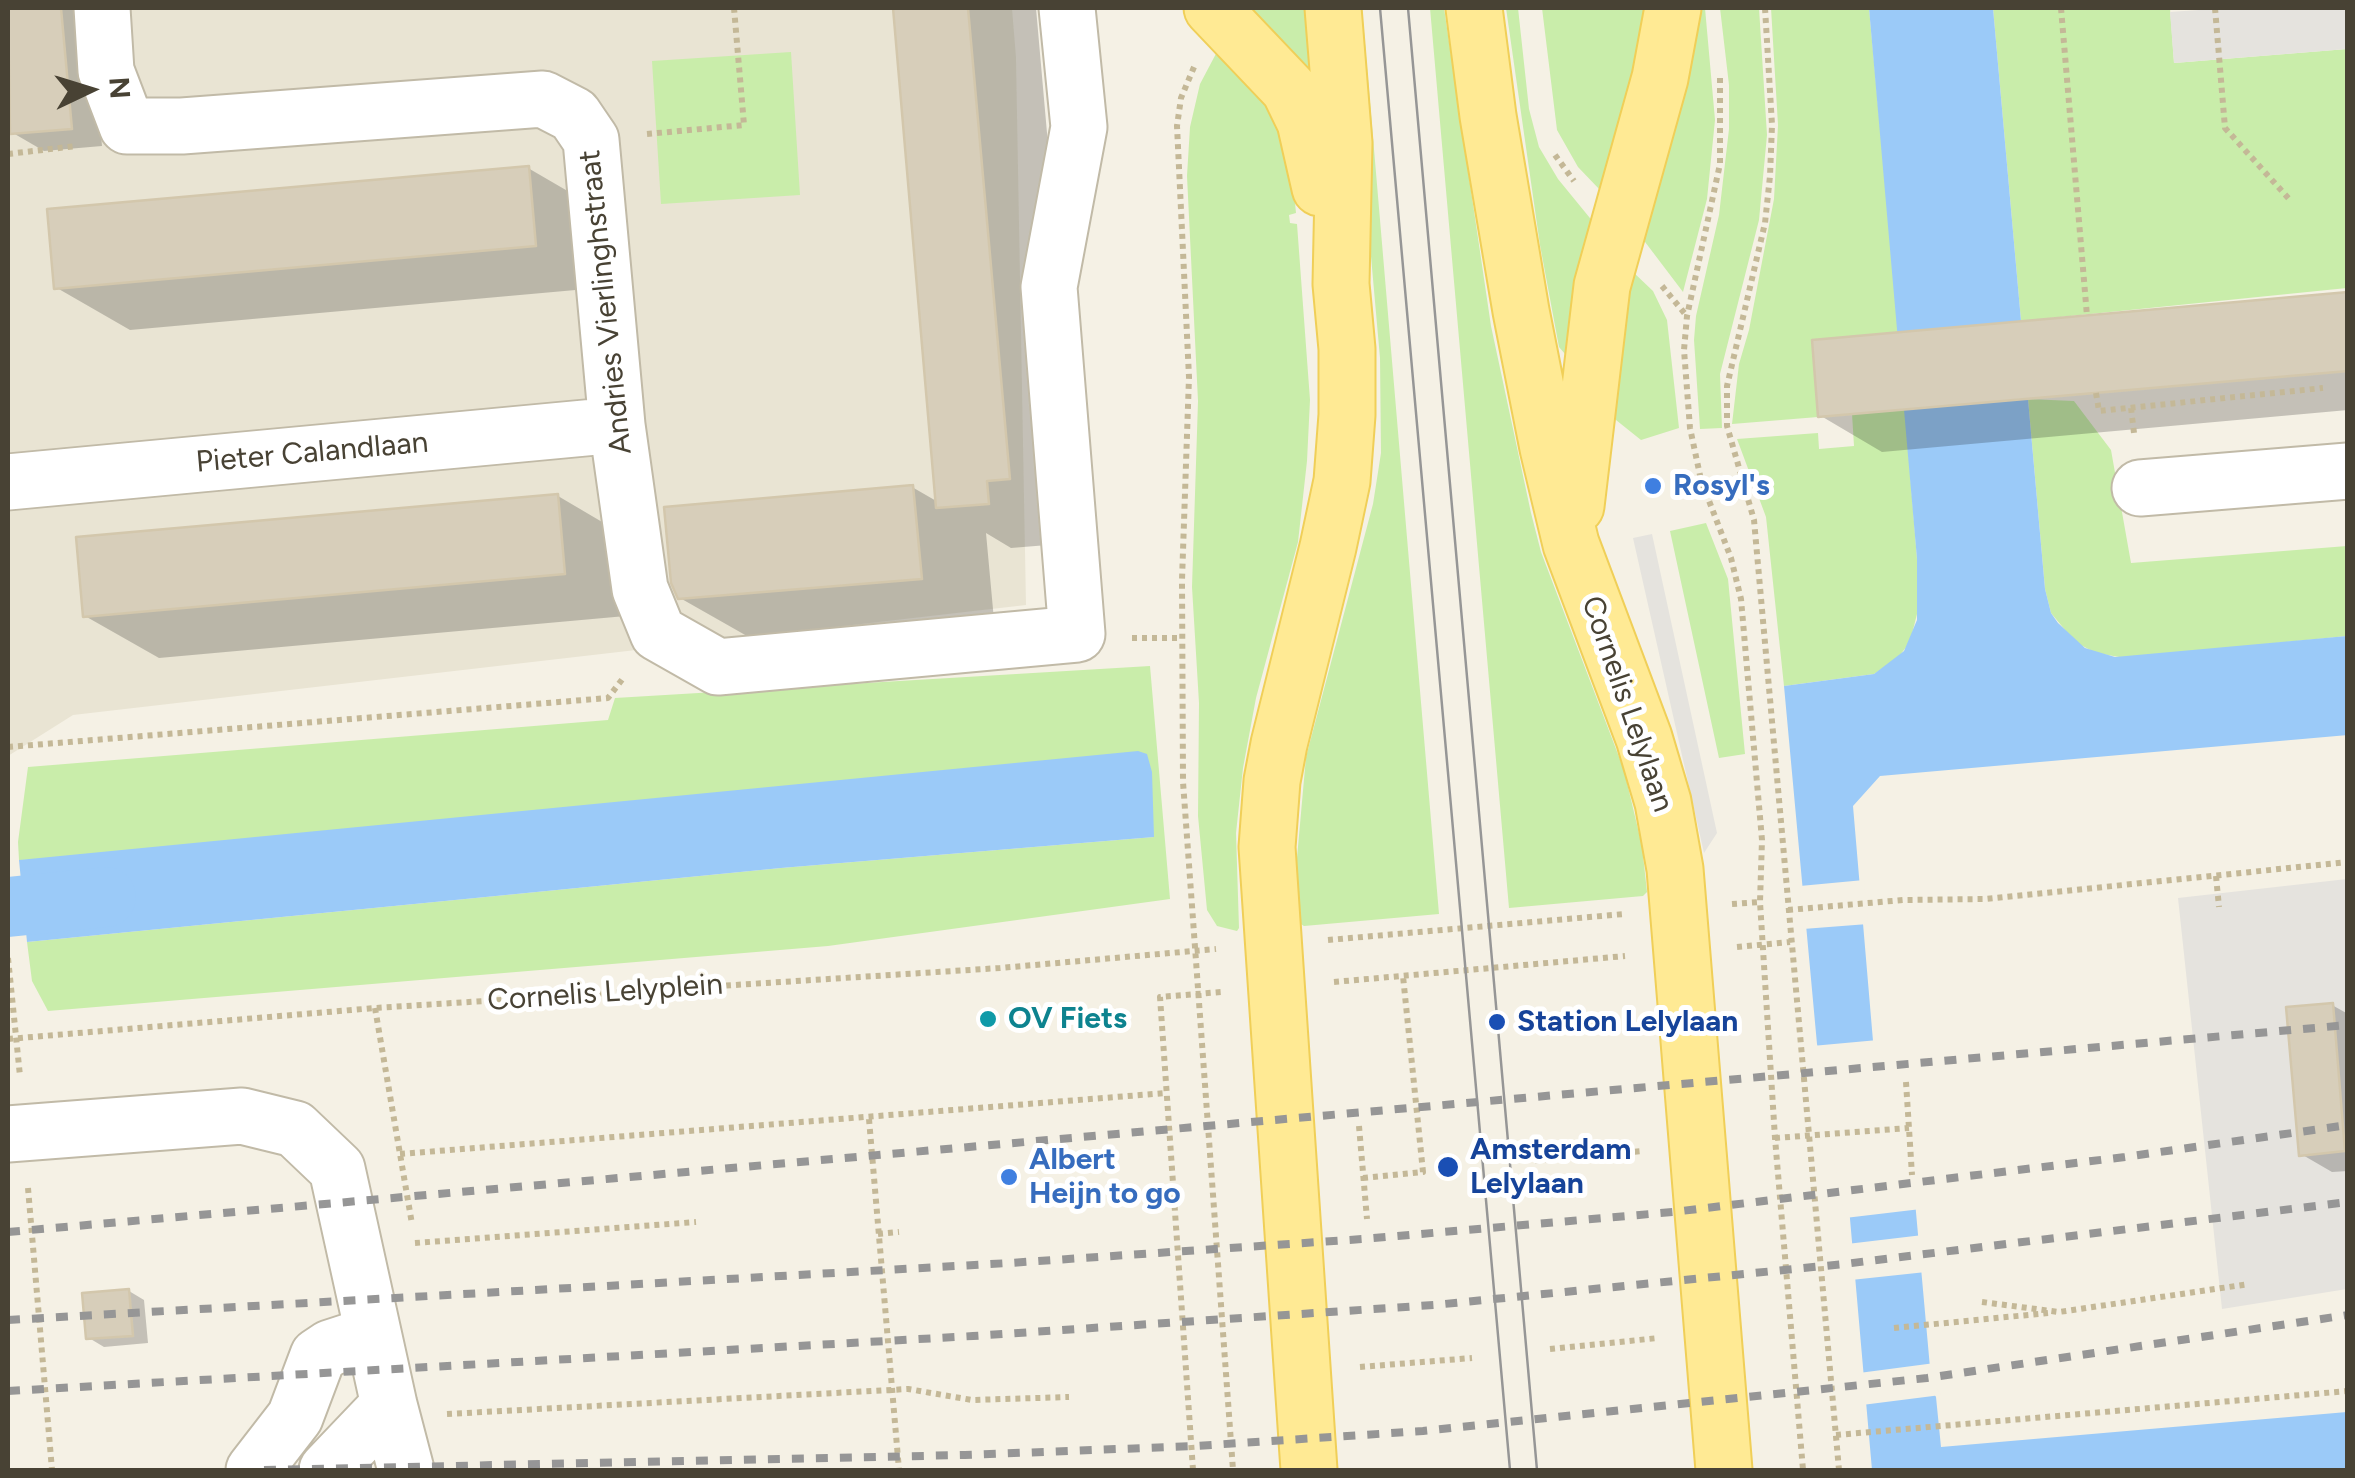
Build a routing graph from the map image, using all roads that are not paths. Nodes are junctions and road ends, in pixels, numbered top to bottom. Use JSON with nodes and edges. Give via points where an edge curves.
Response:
{"nodes":[{"id":1,"x":102,"y":8,"type":"edge"},
{"id":2,"x":1068,"y":8,"type":"edge"},
{"id":3,"x":1333,"y":8,"type":"edge"},
{"id":4,"x":1474,"y":8,"type":"edge"},
{"id":5,"x":1673,"y":8,"type":"edge"},
{"id":6,"x":1216,"y":12,"type":"edge"},
{"id":7,"x":1341,"y":284,"type":"junction"},
{"id":8,"x":617,"y":425,"type":"junction"},
{"id":9,"x":2348,"y":470,"type":"edge"},
{"id":10,"x":8,"y":482,"type":"edge"},
{"id":11,"x":2140,"y":488,"type":"dead end"},
{"id":12,"x":1571,"y":544,"type":"junction"},
{"id":13,"x":16,"y":1133,"type":"edge"},
{"id":14,"x":373,"y":1334,"type":"junction"},
{"id":15,"x":388,"y":1406,"type":"junction"},
{"id":16,"x":254,"y":1470,"type":"edge"},
{"id":17,"x":327,"y":1470,"type":"edge"},
{"id":18,"x":406,"y":1470,"type":"edge"},
{"id":19,"x":1308,"y":1470,"type":"edge"},
{"id":20,"x":1724,"y":1470,"type":"edge"}],
"edges":[{"from":1,"to":8,"type":"street","name":"Andries Vierlinghstraat","via":[[106,71],[128,126],[543,99],[574,115],[591,140]]},
{"from":2,"to":8,"type":"street","name":"Andries Vierlinghstraat","via":[[1079,127],[1049,287],[1078,634],[718,668],[658,633],[640,589]]},
{"from":3,"to":7,"type":"main road","via":[[1344,143]]},
{"from":4,"to":12,"type":"main road","name":"Cornelis Lelylaan","via":[[1520,311]]},
{"from":5,"to":12,"type":"main road","via":[[1602,286]]},
{"from":6,"to":7,"type":"main road","via":[[1289,89],[1305,122]]},
{"from":7,"to":19,"type":"main road","via":[[1347,349],[1342,481],[1272,781],[1267,847]]},
{"from":8,"to":10,"type":"street","name":"Pieter Calandlaan"},
{"from":9,"to":11,"type":"street"},
{"from":12,"to":20,"type":"main road","name":"Cornelis Lelylaan","via":[[1644,738],[1675,869]]},
{"from":13,"to":14,"type":"street","via":[[242,1116],[295,1129],[337,1169]]},
{"from":14,"to":15,"type":"street"},
{"from":14,"to":16,"type":"street","via":[[318,1356],[294,1417]]},
{"from":15,"to":17,"type":"street"},
{"from":15,"to":18,"type":"street"}]}
